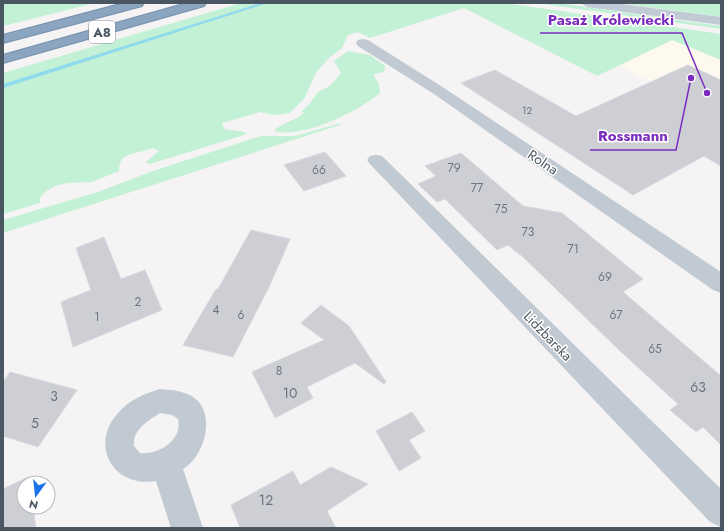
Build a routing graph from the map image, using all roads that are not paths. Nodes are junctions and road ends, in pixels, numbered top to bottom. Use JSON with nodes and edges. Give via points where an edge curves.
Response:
{"nodes":[{"id":1,"x":138,"y":3,"type":"edge"},
{"id":2,"x":200,"y":3,"type":"edge"},
{"id":3,"x":587,"y":3,"type":"edge"},
{"id":4,"x":721,"y":21,"type":"edge"},
{"id":5,"x":3,"y":39,"type":"edge"},
{"id":6,"x":363,"y":43,"type":"dead end"},
{"id":7,"x":3,"y":59,"type":"edge"},
{"id":8,"x":376,"y":160,"type":"dead end"},
{"id":9,"x":721,"y":284,"type":"edge"},
{"id":10,"x":166,"y":464,"type":"dead end"},
{"id":11,"x":721,"y":511,"type":"edge"},
{"id":12,"x":187,"y":528,"type":"edge"}],
"edges":[{"from":1,"to":5,"type":"highway","number":"A8"},
{"from":2,"to":7,"type":"highway","number":"A8"},
{"from":3,"to":4,"type":"street"},
{"from":6,"to":9,"type":"street","name":"Rolna","via":[[439,91]]},
{"from":8,"to":11,"type":"street","name":"Lidzbarska"},
{"from":10,"to":12,"type":"street"}]}
